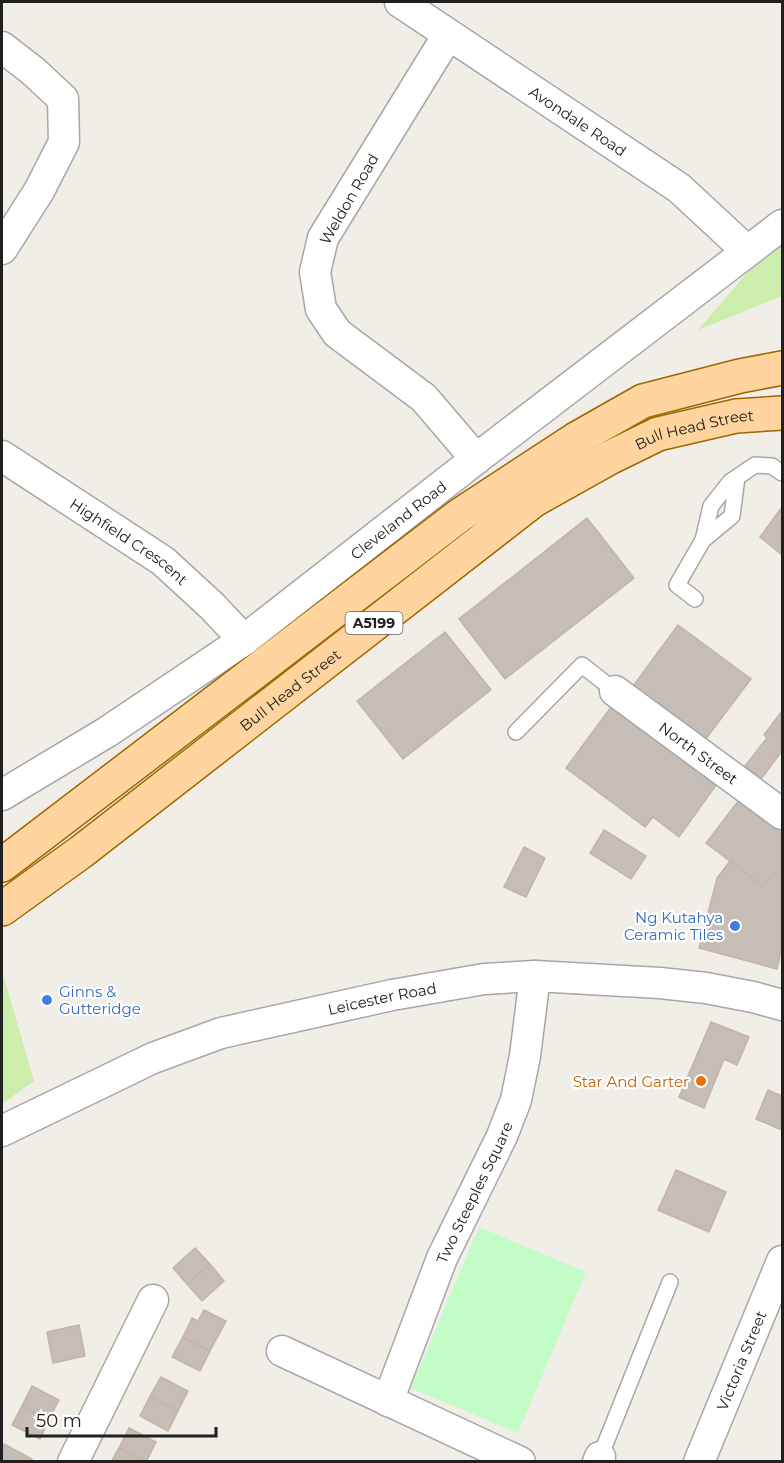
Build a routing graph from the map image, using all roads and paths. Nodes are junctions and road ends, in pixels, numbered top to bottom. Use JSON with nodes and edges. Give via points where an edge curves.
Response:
{"nodes":[{"id":1,"x":400,"y":2,"type":"edge"},
{"id":2,"x":448,"y":35,"type":"junction"},
{"id":3,"x":2,"y":48,"type":"edge"},
{"id":4,"x":783,"y":225,"type":"edge"},
{"id":5,"x":2,"y":249,"type":"edge"},
{"id":6,"x":747,"y":251,"type":"junction"},
{"id":7,"x":783,"y":368,"type":"edge"},
{"id":8,"x":783,"y":413,"type":"edge"},
{"id":9,"x":2,"y":456,"type":"edge"},
{"id":10,"x":476,"y":459,"type":"junction"},
{"id":11,"x":783,"y":473,"type":"edge"},
{"id":12,"x":737,"y":477,"type":"junction"},
{"id":13,"x":703,"y":540,"type":"junction"},
{"id":14,"x":695,"y":599,"type":"dead end"},
{"id":15,"x":244,"y":640,"type":"junction"},
{"id":16,"x":615,"y":691,"type":"joint"},
{"id":17,"x":516,"y":732,"type":"dead end"},
{"id":18,"x":2,"y":795,"type":"edge"},
{"id":19,"x":783,"y":814,"type":"edge"},
{"id":20,"x":2,"y":865,"type":"edge"},
{"id":21,"x":2,"y":909,"type":"edge"},
{"id":22,"x":535,"y":976,"type":"junction"},
{"id":23,"x":783,"y":1005,"type":"edge"},
{"id":24,"x":2,"y":1131,"type":"edge"},
{"id":25,"x":779,"y":1278,"type":"edge"},
{"id":26,"x":670,"y":1282,"type":"dead end"},
{"id":27,"x":153,"y":1300,"type":"dead end"},
{"id":28,"x":282,"y":1351,"type":"dead end"},
{"id":29,"x":388,"y":1401,"type":"junction"},
{"id":30,"x":599,"y":1459,"type":"edge"},
{"id":31,"x":74,"y":1461,"type":"edge"},
{"id":32,"x":520,"y":1461,"type":"edge"},
{"id":33,"x":699,"y":1461,"type":"edge"}],
"edges":[{"from":1,"to":2,"type":"street","name":"Avondale Road"},
{"from":2,"to":6,"type":"street","name":"Avondale Road","via":[[679,188]]},
{"from":2,"to":10,"type":"street","name":"Weldon Road","via":[[323,238],[315,272],[321,309],[337,333],[424,398]]},
{"from":3,"to":5,"type":"street","via":[[63,99],[64,142]]},
{"from":4,"to":6,"type":"street","name":"Cleveland Road"},
{"from":6,"to":10,"type":"street","name":"Cleveland Road"},
{"from":7,"to":20,"type":"main road","number":"A5199","via":[[643,401],[576,438],[459,515]]},
{"from":8,"to":21,"type":"main road","name":"Bull Head Street","number":"A5199","via":[[736,416],[658,434],[534,500]]},
{"from":9,"to":15,"type":"street","name":"Highfield Crescent","via":[[163,561]]},
{"from":10,"to":15,"type":"street","name":"Cleveland Road"},
{"from":11,"to":12,"type":"lane","via":[[772,466],[755,465]]},
{"from":12,"to":13,"type":"lane","via":[[711,506]]},
{"from":12,"to":13,"type":"lane","via":[[732,516]]},
{"from":13,"to":14,"type":"lane","via":[[677,585]]},
{"from":15,"to":18,"type":"street","name":"Cleveland Road","via":[[107,732]]},
{"from":16,"to":17,"type":"lane","via":[[582,665]]},
{"from":16,"to":19,"type":"street","name":"North Street"},
{"from":22,"to":23,"type":"street","name":"Leicester Road","via":[[706,988]]},
{"from":22,"to":24,"type":"street","name":"Leicester Road","via":[[484,979],[392,995],[221,1034],[153,1058]]},
{"from":22,"to":29,"type":"street","name":"Two Steeples Square","via":[[516,1100],[442,1258]]},
{"from":25,"to":33,"type":"street","name":"Victoria Street"},
{"from":26,"to":30,"type":"lane"},
{"from":27,"to":31,"type":"street"},
{"from":28,"to":29,"type":"street"},
{"from":29,"to":32,"type":"street"}]}
